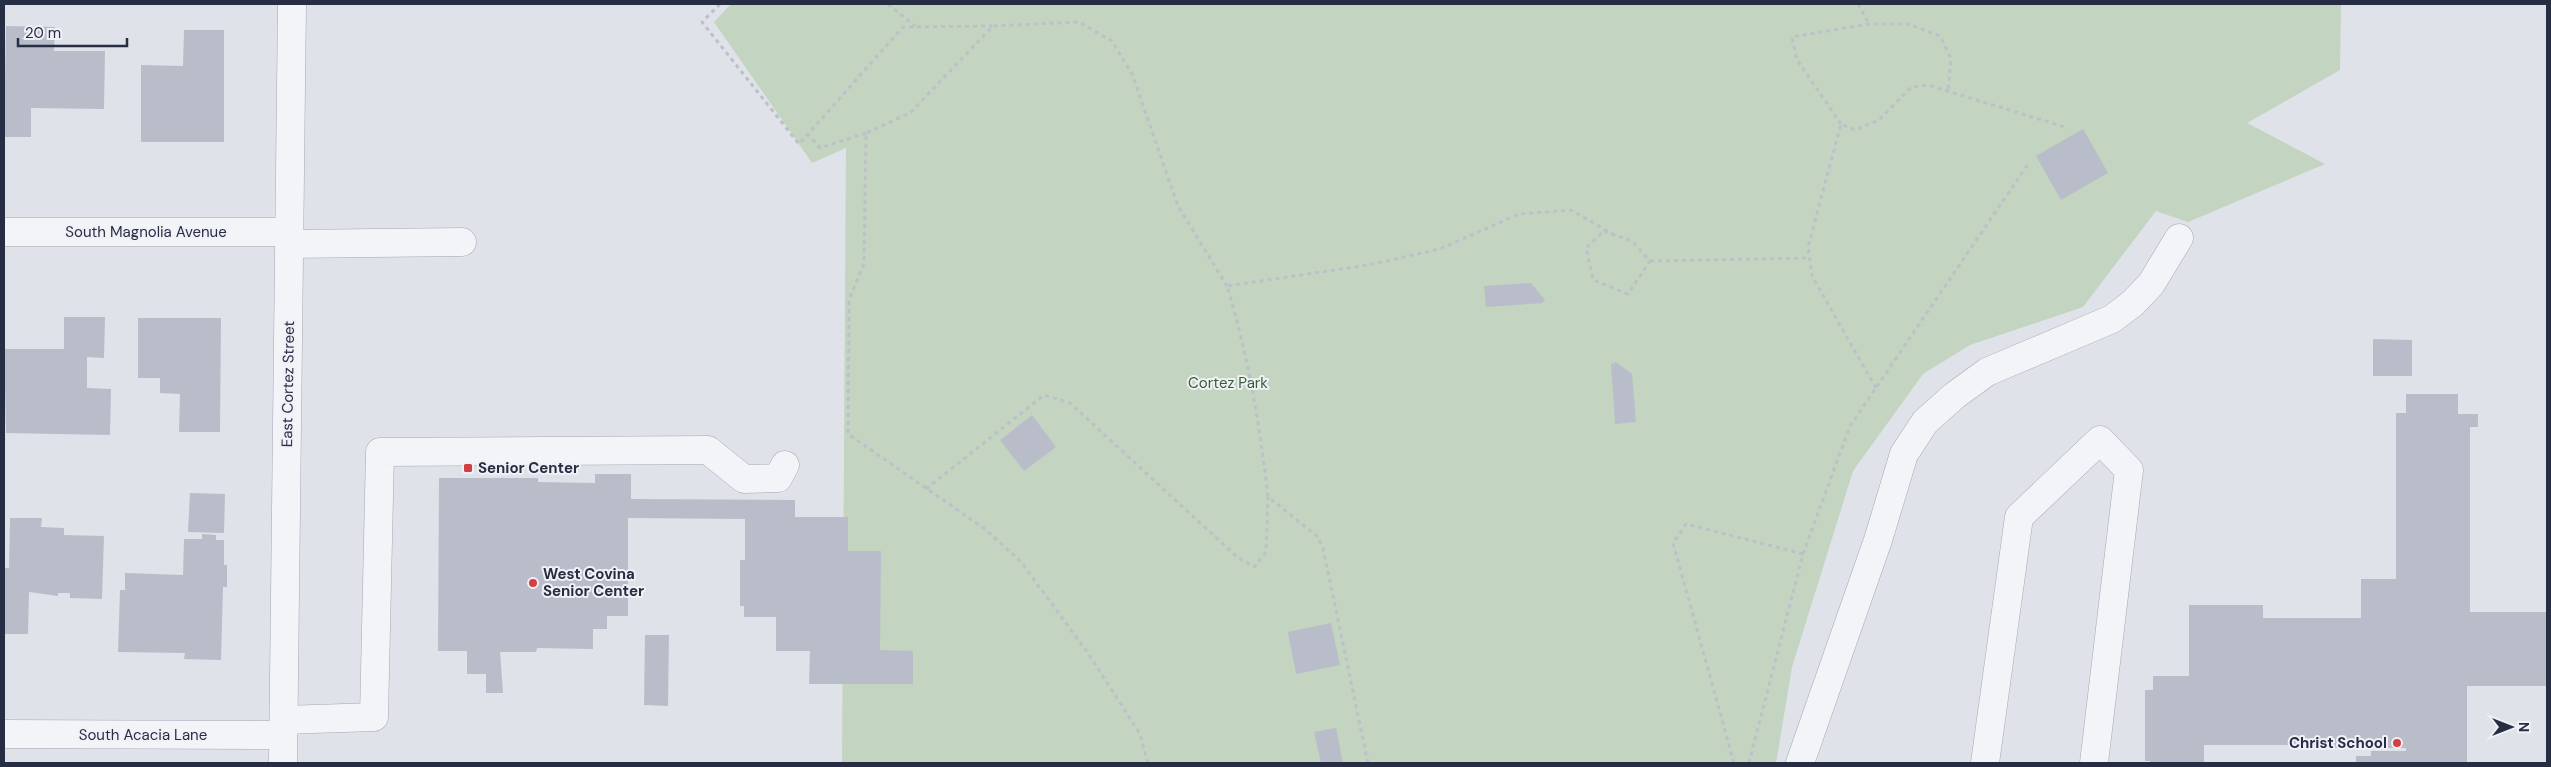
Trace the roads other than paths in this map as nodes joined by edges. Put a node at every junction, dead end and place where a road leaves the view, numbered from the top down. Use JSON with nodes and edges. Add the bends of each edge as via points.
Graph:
{"nodes":[{"id":1,"x":292,"y":4,"type":"edge"},
{"id":2,"x":4,"y":232,"type":"edge"},
{"id":3,"x":289,"y":238,"type":"junction"},
{"id":4,"x":2178,"y":238,"type":"dead end"},
{"id":5,"x":462,"y":242,"type":"dead end"},
{"id":6,"x":785,"y":465,"type":"dead end"},
{"id":7,"x":284,"y":728,"type":"junction"},
{"id":8,"x":4,"y":734,"type":"edge"},
{"id":9,"x":283,"y":763,"type":"edge"},
{"id":10,"x":1800,"y":763,"type":"edge"},
{"id":11,"x":1986,"y":763,"type":"edge"},
{"id":12,"x":2094,"y":763,"type":"edge"}],
"edges":[{"from":1,"to":3,"type":"street","name":"East Cortez Street"},
{"from":2,"to":3,"type":"street","name":"South Magnolia Avenue"},
{"from":3,"to":5,"type":"street","name":"South Magnolia Avenue"},
{"from":3,"to":7,"type":"street","name":"East Cortez Street"},
{"from":4,"to":10,"type":"street","via":[[2151,284],[2112,319],[1987,372],[1925,422],[1904,454],[1878,540]]},
{"from":6,"to":7,"type":"street","name":"South Acacia Lane","via":[[778,478],[744,479],[708,450],[380,452],[374,717]]},
{"from":7,"to":8,"type":"street","name":"South Acacia Lane"},
{"from":7,"to":9,"type":"street","name":"East Cortez Street"},
{"from":11,"to":12,"type":"street","via":[[2019,517],[2100,440],[2129,470]]}]}
